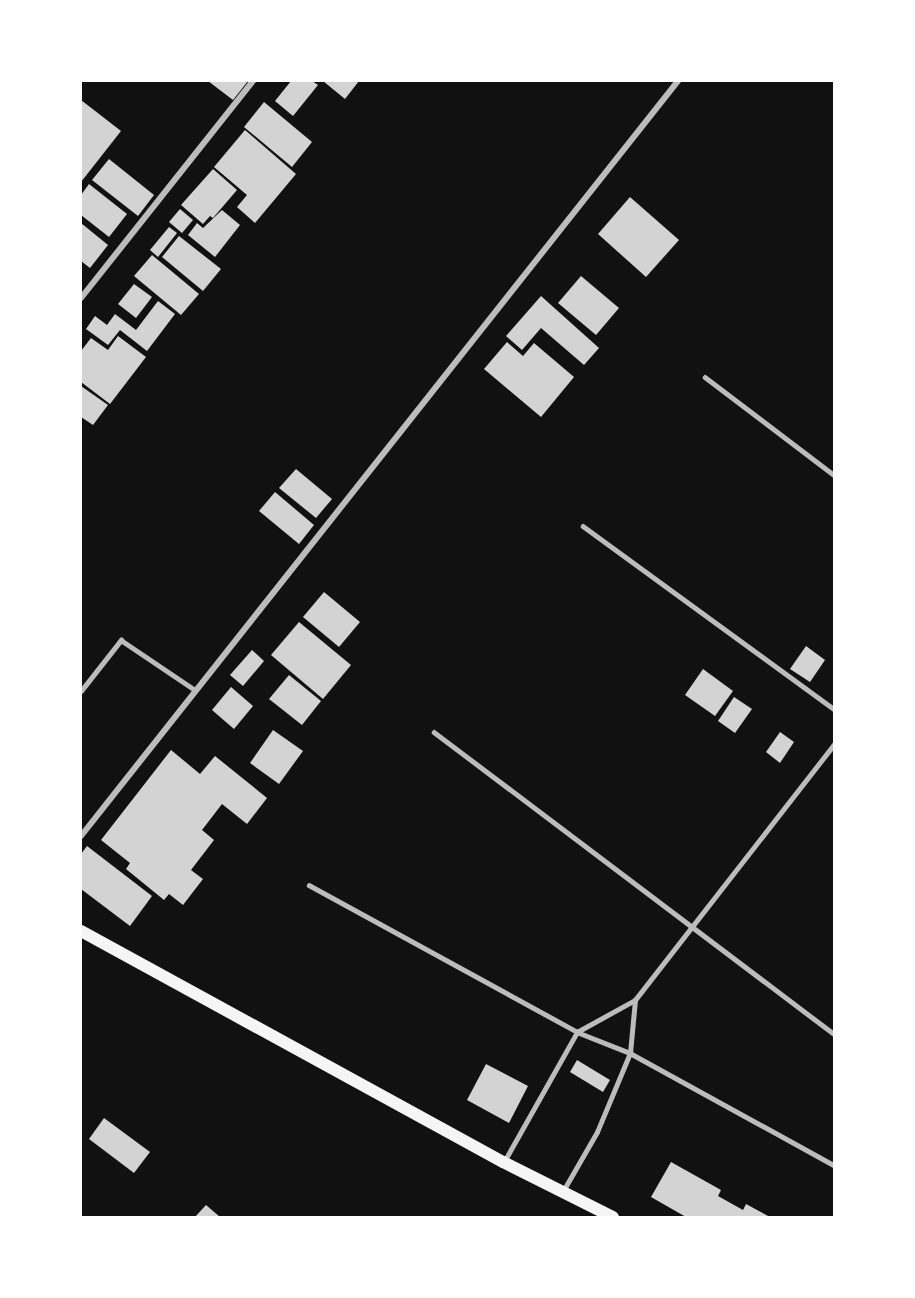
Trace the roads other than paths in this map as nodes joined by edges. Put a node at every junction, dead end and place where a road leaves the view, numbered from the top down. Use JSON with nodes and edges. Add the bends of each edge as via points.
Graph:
{"nodes":[{"id":1,"x":252,"y":81,"type":"edge"},
{"id":2,"x":678,"y":81,"type":"edge"},
{"id":3,"x":81,"y":298,"type":"edge"},
{"id":4,"x":705,"y":377,"type":"dead end"},
{"id":5,"x":834,"y":475,"type":"edge"},
{"id":6,"x":583,"y":526,"type":"dead end"},
{"id":7,"x":195,"y":690,"type":"junction"},
{"id":8,"x":81,"y":691,"type":"edge"},
{"id":9,"x":834,"y":709,"type":"edge"},
{"id":10,"x":434,"y":732,"type":"dead end"},
{"id":11,"x":834,"y":744,"type":"edge"},
{"id":12,"x":81,"y":836,"type":"edge"},
{"id":13,"x":309,"y":885,"type":"dead end"},
{"id":14,"x":694,"y":925,"type":"junction"},
{"id":15,"x":81,"y":931,"type":"edge"},
{"id":16,"x":634,"y":1000,"type":"junction"},
{"id":17,"x":577,"y":1032,"type":"junction"},
{"id":18,"x":834,"y":1034,"type":"edge"},
{"id":19,"x":630,"y":1053,"type":"junction"},
{"id":20,"x":503,"y":1162,"type":"junction"},
{"id":21,"x":834,"y":1165,"type":"edge"},
{"id":22,"x":563,"y":1191,"type":"junction"},
{"id":23,"x":613,"y":1217,"type":"edge"}],
"edges":[{"from":1,"to":3,"type":"street"},
{"from":2,"to":7,"type":"street"},
{"from":4,"to":5,"type":"lane"},
{"from":6,"to":9,"type":"lane"},
{"from":7,"to":8,"type":"lane","via":[[121,640]]},
{"from":7,"to":12,"type":"street"},
{"from":10,"to":14,"type":"lane"},
{"from":11,"to":14,"type":"lane"},
{"from":13,"to":17,"type":"lane"},
{"from":14,"to":16,"type":"lane"},
{"from":14,"to":18,"type":"lane"},
{"from":15,"to":20,"type":"main road"},
{"from":16,"to":17,"type":"lane"},
{"from":16,"to":19,"type":"lane"},
{"from":17,"to":19,"type":"lane"},
{"from":17,"to":20,"type":"lane"},
{"from":19,"to":21,"type":"lane"},
{"from":19,"to":22,"type":"lane","via":[[597,1131]]},
{"from":20,"to":22,"type":"main road"},
{"from":22,"to":23,"type":"main road"}]}
